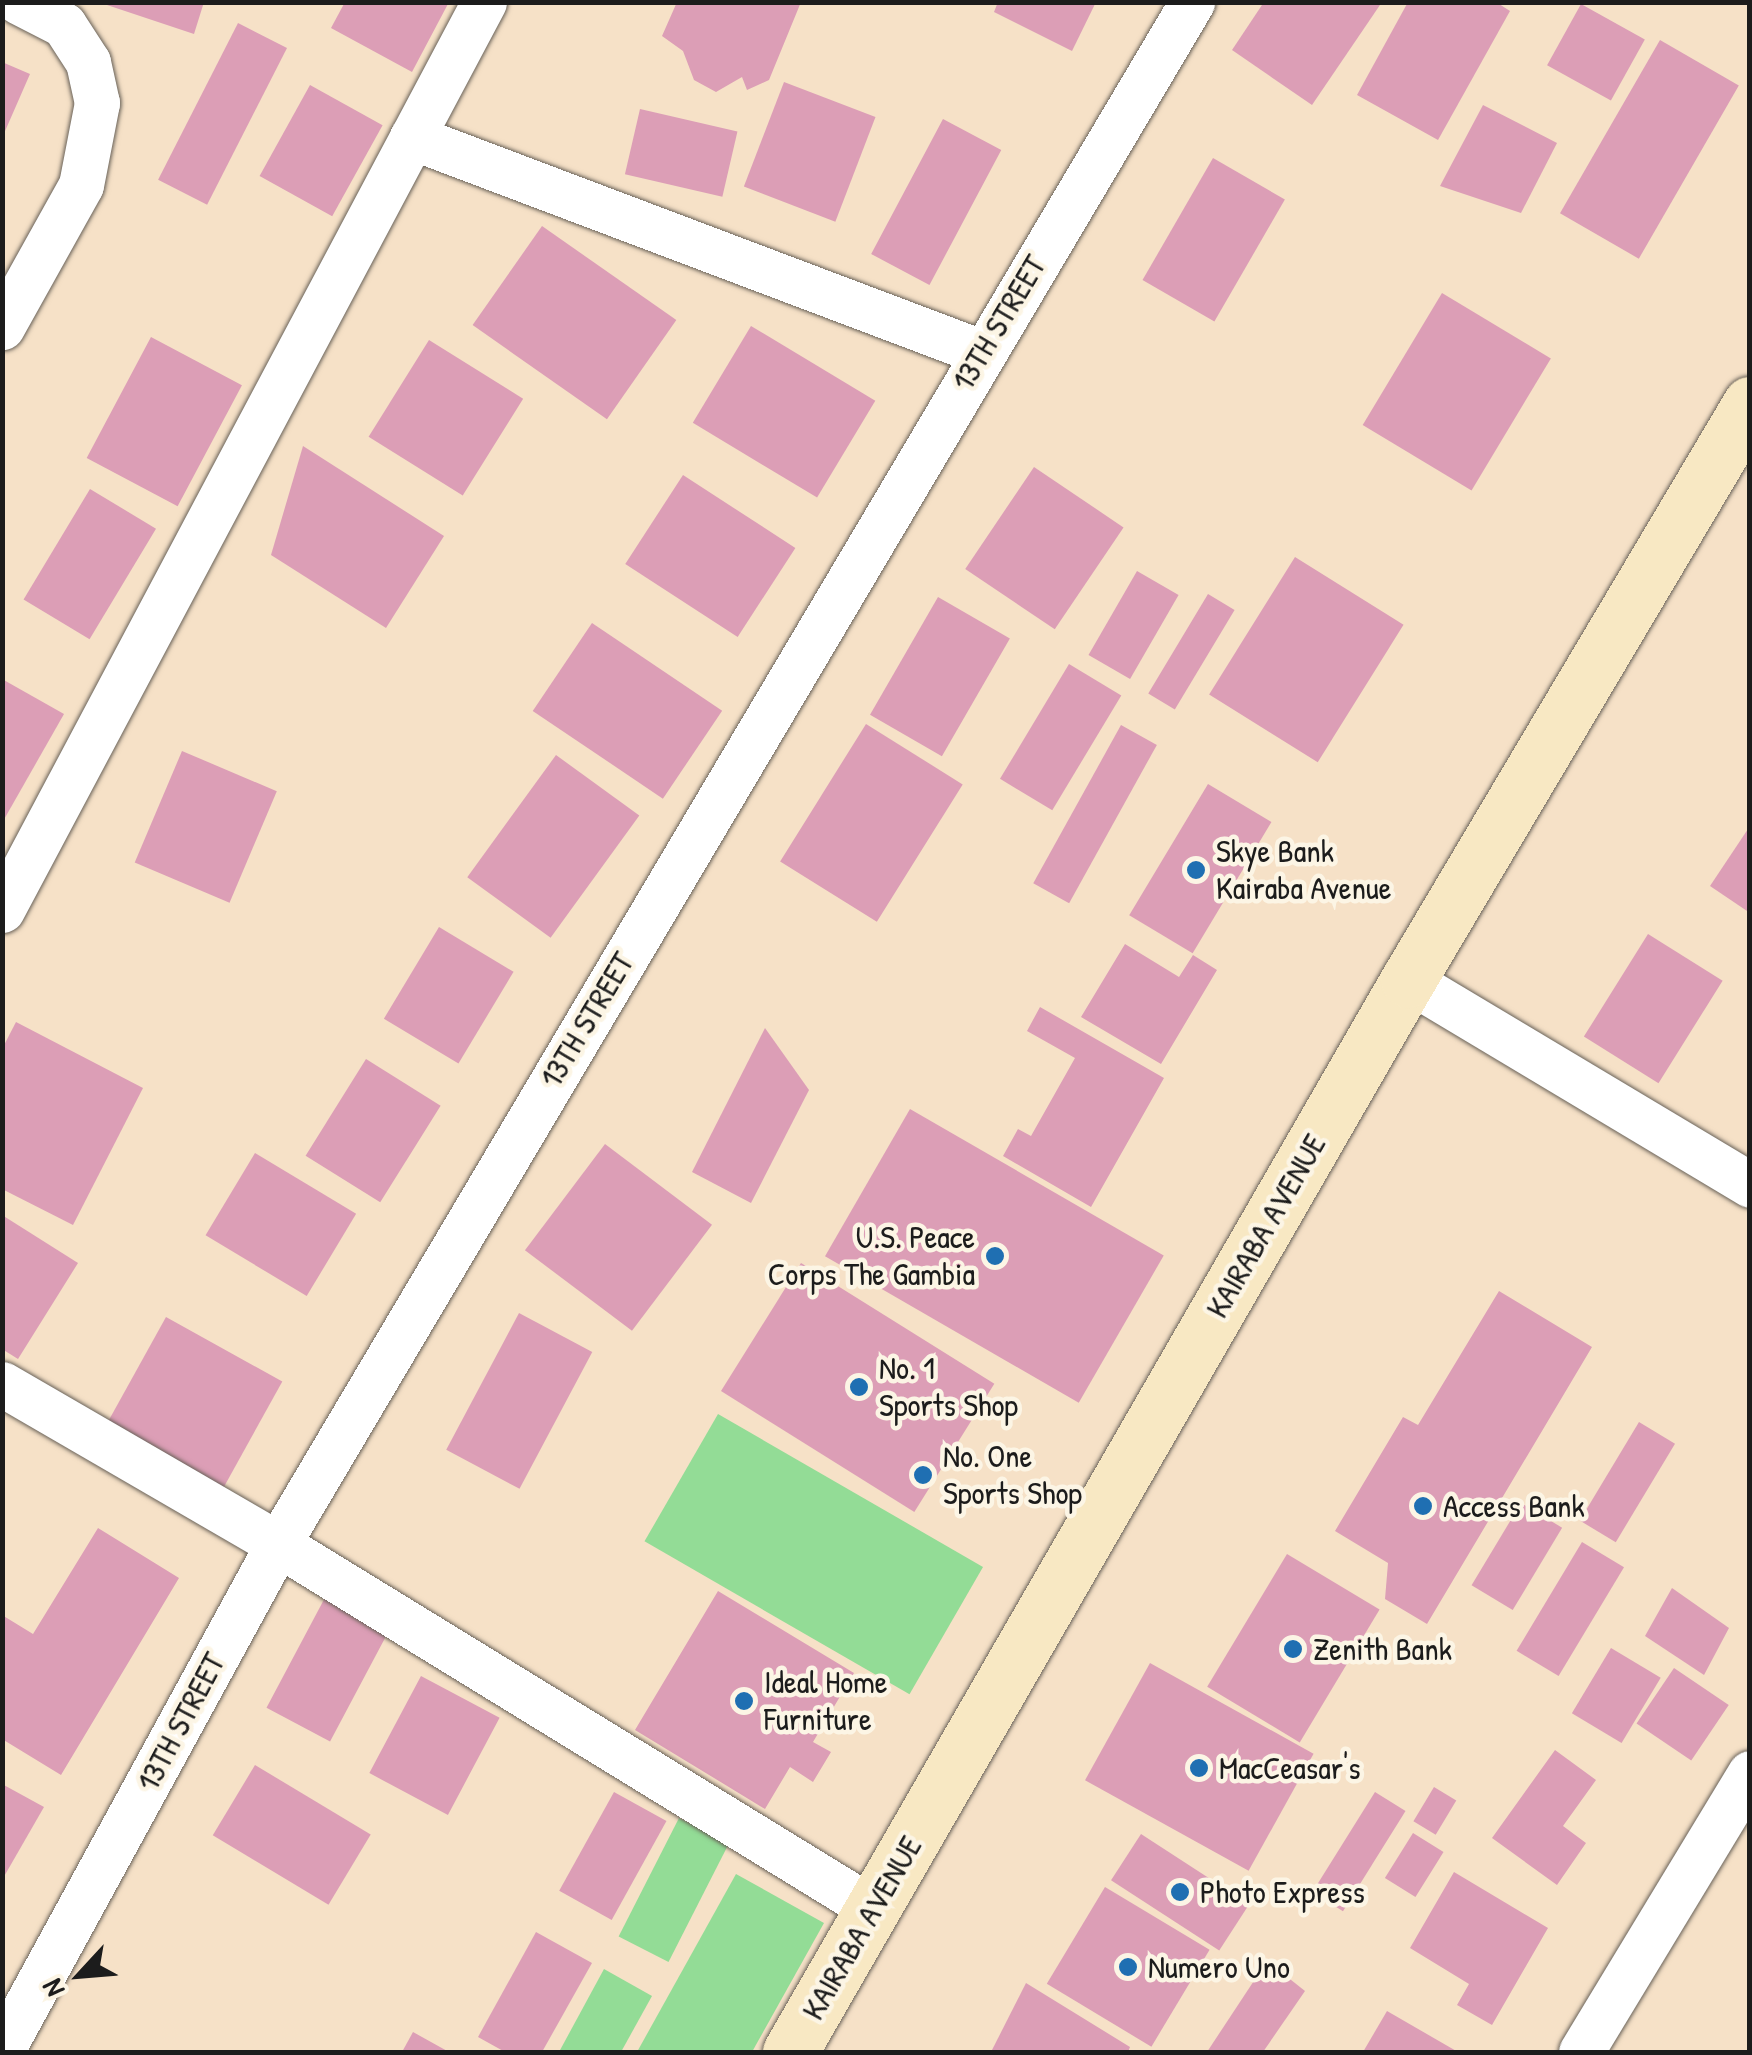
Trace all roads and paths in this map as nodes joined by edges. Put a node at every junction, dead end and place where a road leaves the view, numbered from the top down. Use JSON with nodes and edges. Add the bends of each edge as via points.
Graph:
{"nodes":[{"id":1,"x":19,"y":2,"type":"edge"},
{"id":2,"x":484,"y":2,"type":"edge"},
{"id":3,"x":1192,"y":2,"type":"edge"},
{"id":4,"x":412,"y":137,"type":"junction"},
{"id":5,"x":2,"y":328,"type":"edge"},
{"id":6,"x":982,"y":352,"type":"junction"},
{"id":7,"x":1750,"y":404,"type":"edge"},
{"id":8,"x":2,"y":910,"type":"edge"},
{"id":9,"x":1408,"y":980,"type":"junction"},
{"id":10,"x":1750,"y":1184,"type":"edge"},
{"id":11,"x":2,"y":1384,"type":"edge"},
{"id":12,"x":278,"y":1544,"type":"junction"},
{"id":13,"x":1750,"y":1773,"type":"edge"},
{"id":14,"x":872,"y":1909,"type":"junction"},
{"id":15,"x":5,"y":2040,"type":"edge"},
{"id":16,"x":790,"y":2052,"type":"edge"},
{"id":17,"x":1582,"y":2052,"type":"edge"}],
"edges":[{"from":1,"to":5,"type":"street","via":[[64,25],[88,62],[97,103],[81,185]]},
{"from":2,"to":4,"type":"street"},
{"from":3,"to":6,"type":"street","name":"13TH STREET"},
{"from":4,"to":6,"type":"street"},
{"from":4,"to":8,"type":"street"},
{"from":6,"to":12,"type":"street","name":"13TH STREET"},
{"from":7,"to":9,"type":"street","name":"KAIRABA AVENUE"},
{"from":9,"to":10,"type":"street"},
{"from":9,"to":14,"type":"street","name":"KAIRABA AVENUE"},
{"from":11,"to":12,"type":"street"},
{"from":12,"to":14,"type":"street"},
{"from":12,"to":15,"type":"street","name":"13TH STREET"},
{"from":13,"to":17,"type":"street"},
{"from":14,"to":16,"type":"street","name":"KAIRABA AVENUE"}]}
